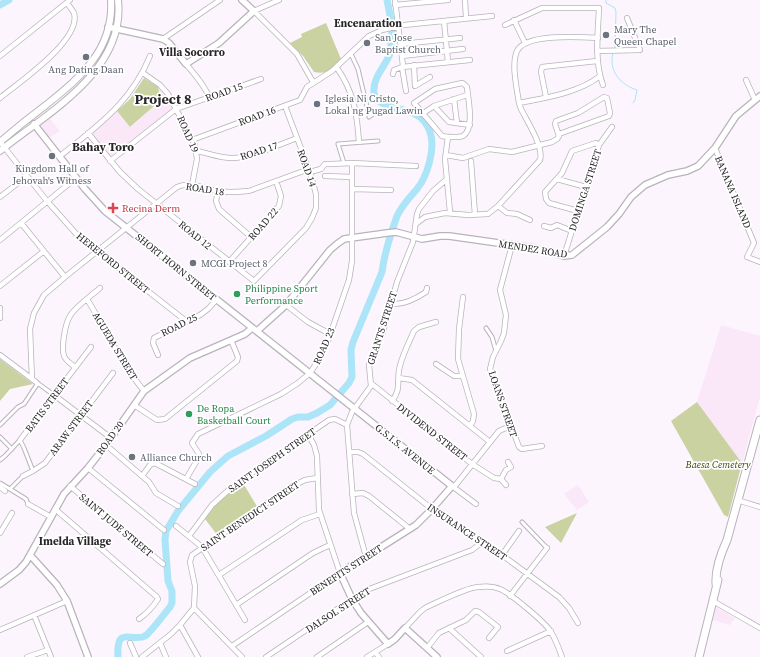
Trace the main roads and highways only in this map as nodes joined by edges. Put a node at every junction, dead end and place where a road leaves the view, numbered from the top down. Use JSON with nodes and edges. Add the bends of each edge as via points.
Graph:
{"nodes":[{"id":1,"x":111,"y":0,"type":"edge"},
{"id":2,"x":118,"y":0,"type":"edge"},
{"id":3,"x":0,"y":142,"type":"edge"},
{"id":4,"x":2,"y":149,"type":"edge"},
{"id":5,"x":760,"y":420,"type":"edge"},
{"id":6,"x":759,"y":429,"type":"edge"},
{"id":7,"x":699,"y":657,"type":"edge"}],
"edges":[{"from":1,"to":3,"type":"main road","via":[[108,27],[96,57],[68,87]]},
{"from":2,"to":4,"type":"main road","via":[[116,29],[106,56],[89,79]]},
{"from":5,"to":6,"type":"main road"},
{"from":6,"to":7,"type":"main road","via":[[727,540],[722,549],[713,601]]}]}
